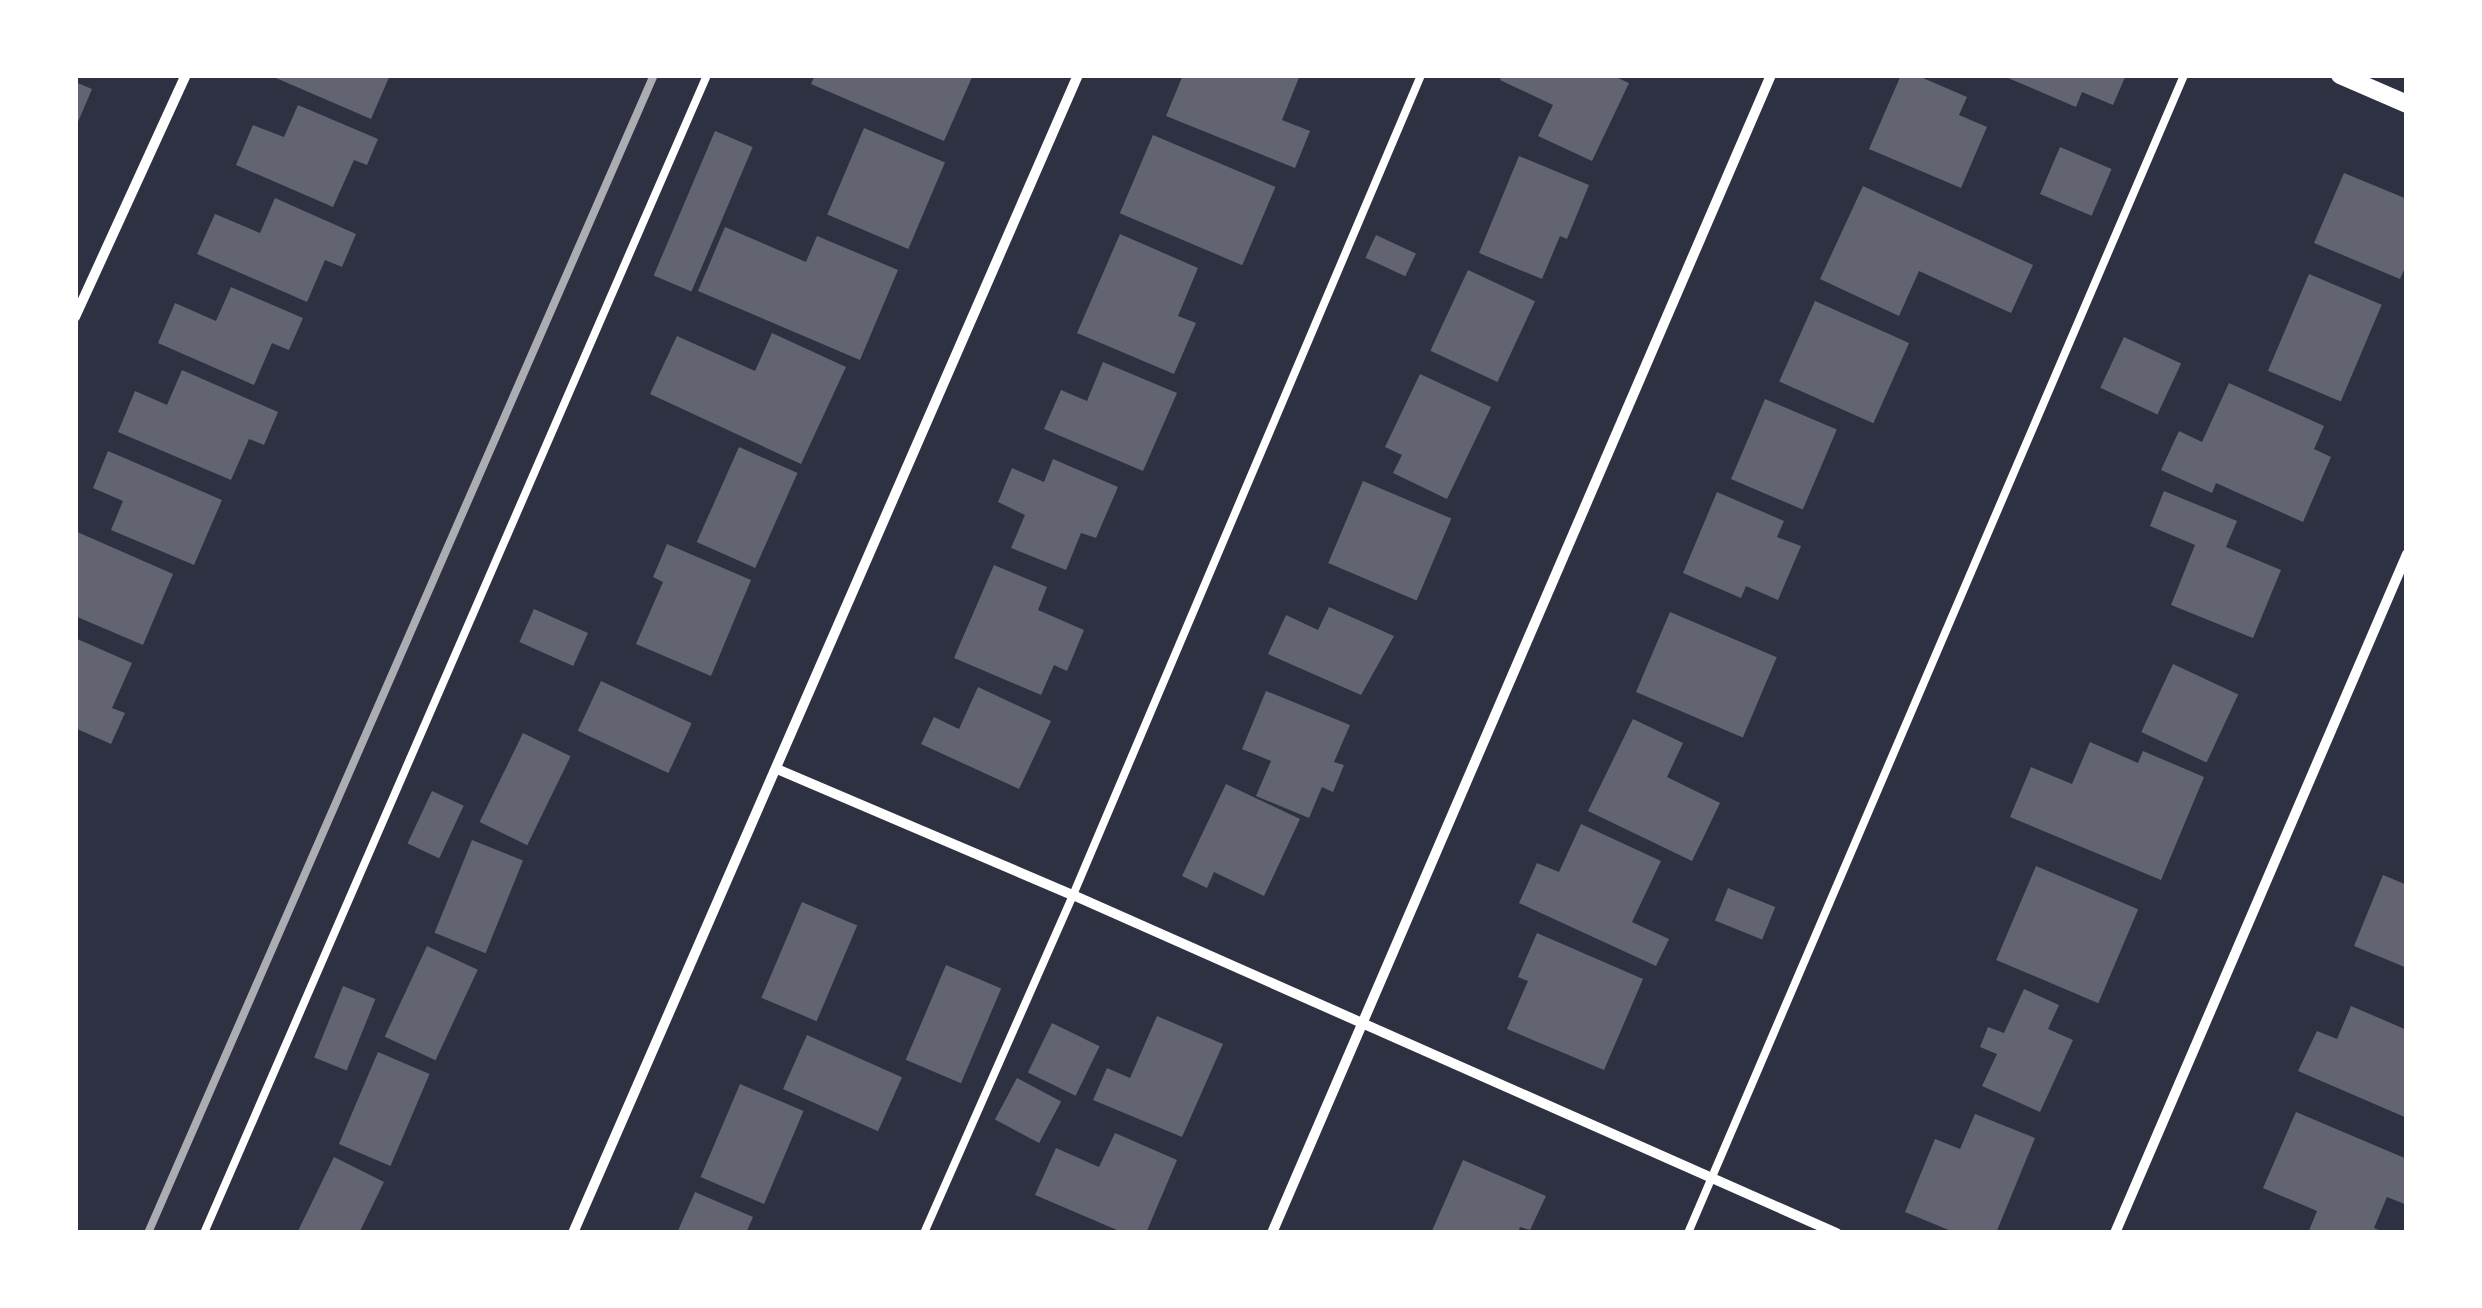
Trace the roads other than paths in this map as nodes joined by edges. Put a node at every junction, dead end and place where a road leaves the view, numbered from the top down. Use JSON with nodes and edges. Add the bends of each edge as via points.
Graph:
{"nodes":[{"id":1,"x":186,"y":75,"type":"edge"},
{"id":2,"x":707,"y":75,"type":"edge"},
{"id":3,"x":1078,"y":75,"type":"edge"},
{"id":4,"x":1421,"y":75,"type":"edge"},
{"id":5,"x":1771,"y":75,"type":"edge"},
{"id":6,"x":2184,"y":75,"type":"edge"},
{"id":7,"x":2340,"y":75,"type":"edge"},
{"id":8,"x":2407,"y":104,"type":"edge"},
{"id":9,"x":75,"y":318,"type":"edge"},
{"id":10,"x":2407,"y":554,"type":"edge"},
{"id":11,"x":777,"y":769,"type":"junction"},
{"id":12,"x":1073,"y":895,"type":"junction"},
{"id":13,"x":1364,"y":1027,"type":"junction"},
{"id":14,"x":1711,"y":1178,"type":"junction"},
{"id":15,"x":204,"y":1233,"type":"edge"},
{"id":16,"x":573,"y":1233,"type":"edge"},
{"id":17,"x":924,"y":1233,"type":"edge"},
{"id":18,"x":1272,"y":1233,"type":"edge"},
{"id":19,"x":1688,"y":1233,"type":"edge"},
{"id":20,"x":1836,"y":1233,"type":"edge"},
{"id":21,"x":2115,"y":1233,"type":"edge"}],
"edges":[{"from":1,"to":9,"type":"street"},
{"from":2,"to":15,"type":"lane"},
{"from":3,"to":11,"type":"street"},
{"from":4,"to":12,"type":"lane"},
{"from":5,"to":13,"type":"street"},
{"from":6,"to":14,"type":"lane"},
{"from":7,"to":8,"type":"street"},
{"from":10,"to":21,"type":"street"},
{"from":11,"to":12,"type":"street"},
{"from":11,"to":16,"type":"street"},
{"from":12,"to":13,"type":"street"},
{"from":12,"to":17,"type":"lane"},
{"from":13,"to":14,"type":"street"},
{"from":13,"to":18,"type":"street"},
{"from":14,"to":19,"type":"lane"},
{"from":14,"to":20,"type":"street"}]}
